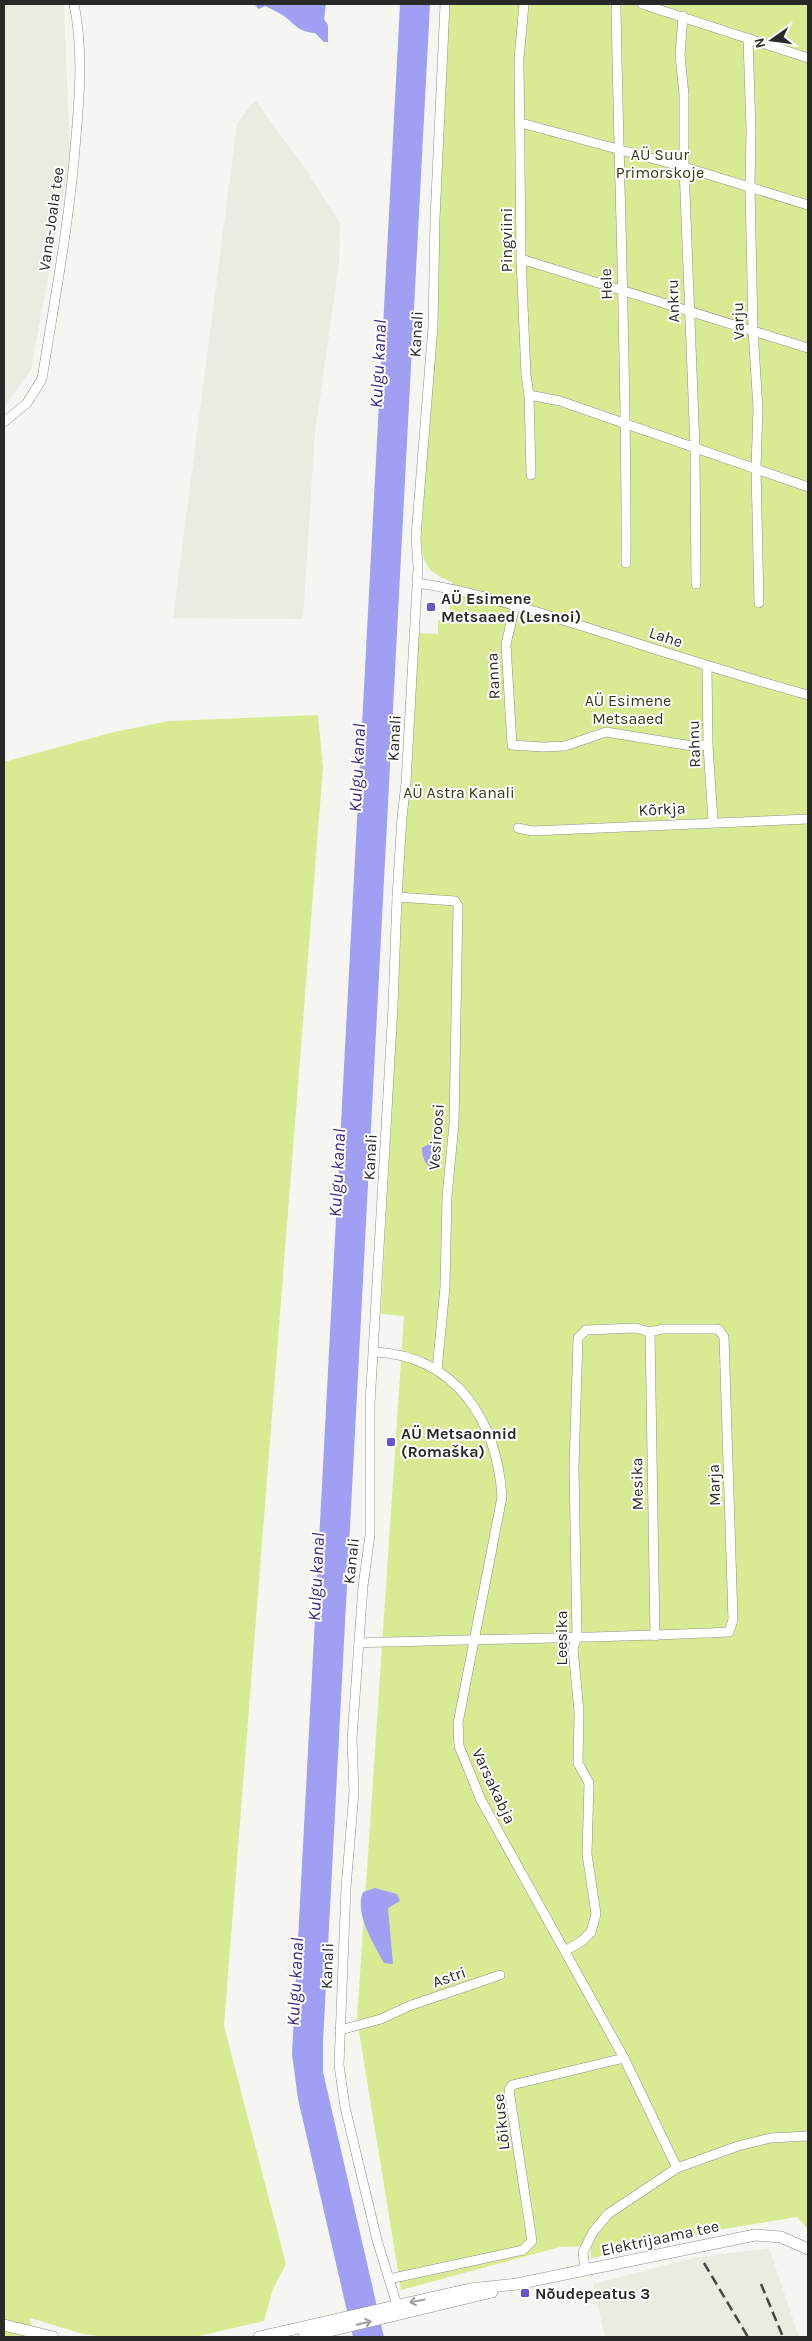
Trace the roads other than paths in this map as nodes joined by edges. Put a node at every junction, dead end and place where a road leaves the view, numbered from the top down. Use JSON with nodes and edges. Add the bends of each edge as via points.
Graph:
{"nodes":[{"id":1,"x":74,"y":4,"type":"edge"},
{"id":2,"x":445,"y":4,"type":"edge"},
{"id":3,"x":524,"y":4,"type":"edge"},
{"id":4,"x":616,"y":4,"type":"edge"},
{"id":5,"x":642,"y":4,"type":"edge"},
{"id":6,"x":683,"y":16,"type":"junction"},
{"id":7,"x":748,"y":38,"type":"junction"},
{"id":8,"x":808,"y":58,"type":"edge"},
{"id":9,"x":521,"y":123,"type":"junction"},
{"id":10,"x":618,"y":148,"type":"junction"},
{"id":11,"x":684,"y":167,"type":"junction"},
{"id":12,"x":750,"y":187,"type":"junction"},
{"id":13,"x":808,"y":205,"type":"edge"},
{"id":14,"x":521,"y":259,"type":"junction"},
{"id":15,"x":621,"y":289,"type":"junction"},
{"id":16,"x":689,"y":311,"type":"junction"},
{"id":17,"x":754,"y":330,"type":"junction"},
{"id":18,"x":808,"y":348,"type":"edge"},
{"id":19,"x":529,"y":395,"type":"junction"},
{"id":20,"x":4,"y":422,"type":"edge"},
{"id":21,"x":626,"y":424,"type":"junction"},
{"id":22,"x":695,"y":447,"type":"junction"},
{"id":23,"x":756,"y":468,"type":"junction"},
{"id":24,"x":531,"y":475,"type":"dead end"},
{"id":25,"x":808,"y":487,"type":"edge"},
{"id":26,"x":626,"y":563,"type":"dead end"},
{"id":27,"x":417,"y":583,"type":"junction"},
{"id":28,"x":696,"y":584,"type":"dead end"},
{"id":29,"x":759,"y":603,"type":"dead end"},
{"id":30,"x":515,"y":606,"type":"junction"},
{"id":31,"x":707,"y":667,"type":"junction"},
{"id":32,"x":808,"y":696,"type":"edge"},
{"id":33,"x":708,"y":745,"type":"junction"},
{"id":34,"x":808,"y":818,"type":"edge"},
{"id":35,"x":713,"y":821,"type":"junction"},
{"id":36,"x":518,"y":828,"type":"dead end"},
{"id":37,"x":397,"y":897,"type":"junction"},
{"id":38,"x":650,"y":1332,"type":"junction"},
{"id":39,"x":375,"y":1352,"type":"junction"},
{"id":40,"x":437,"y":1370,"type":"junction"},
{"id":41,"x":577,"y":1636,"type":"junction"},
{"id":42,"x":655,"y":1636,"type":"junction"},
{"id":43,"x":475,"y":1639,"type":"junction"},
{"id":44,"x":359,"y":1643,"type":"junction"},
{"id":45,"x":565,"y":1951,"type":"junction"},
{"id":46,"x":500,"y":1975,"type":"dead end"},
{"id":47,"x":340,"y":2030,"type":"junction"},
{"id":48,"x":624,"y":2058,"type":"junction"},
{"id":49,"x":808,"y":2136,"type":"edge"},
{"id":50,"x":677,"y":2168,"type":"junction"},
{"id":51,"x":808,"y":2249,"type":"edge"},
{"id":52,"x":585,"y":2270,"type":"junction"},
{"id":53,"x":389,"y":2279,"type":"junction"},
{"id":54,"x":395,"y":2309,"type":"junction"},
{"id":55,"x":4,"y":2325,"type":"edge"},
{"id":56,"x":333,"y":2325,"type":"junction"},
{"id":57,"x":53,"y":2337,"type":"edge"},
{"id":58,"x":260,"y":2337,"type":"edge"},
{"id":59,"x":304,"y":2337,"type":"edge"}],
"edges":[{"from":1,"to":20,"type":"street","name":"Vana-Joala tee","via":[[80,84],[73,178],[42,379],[27,403]]},
{"from":2,"to":27,"type":"street","name":"Kanali","via":[[433,326],[416,536]]},
{"from":3,"to":9,"type":"street","name":"Pingviini","via":[[520,59]]},
{"from":4,"to":10,"type":"street","name":"Hele"},
{"from":5,"to":6,"type":"street"},
{"from":6,"to":7,"type":"street"},
{"from":6,"to":11,"type":"street","name":"Ankru","via":[[680,56],[684,95]]},
{"from":7,"to":8,"type":"street"},
{"from":7,"to":12,"type":"street","name":"Varju","via":[[752,130]]},
{"from":9,"to":10,"type":"street"},
{"from":9,"to":14,"type":"street","name":"Pingviini"},
{"from":10,"to":11,"type":"street"},
{"from":10,"to":15,"type":"street","name":"Hele"},
{"from":11,"to":12,"type":"street"},
{"from":11,"to":16,"type":"street","name":"Ankru"},
{"from":12,"to":13,"type":"street"},
{"from":12,"to":17,"type":"street","name":"Varju"},
{"from":14,"to":15,"type":"street"},
{"from":14,"to":19,"type":"street","name":"Pingviini"},
{"from":15,"to":16,"type":"street"},
{"from":15,"to":21,"type":"street","name":"Hele"},
{"from":16,"to":17,"type":"street"},
{"from":16,"to":22,"type":"street","name":"Ankru"},
{"from":17,"to":18,"type":"street"},
{"from":17,"to":23,"type":"street","name":"Varju","via":[[758,409]]},
{"from":19,"to":21,"type":"street","via":[[560,400]]},
{"from":19,"to":24,"type":"street","name":"Pingviini"},
{"from":21,"to":22,"type":"street"},
{"from":21,"to":26,"type":"street","name":"Hele"},
{"from":22,"to":23,"type":"street"},
{"from":22,"to":28,"type":"street","name":"Ankru"},
{"from":23,"to":25,"type":"street"},
{"from":23,"to":29,"type":"street","name":"Varju"},
{"from":27,"to":30,"type":"street","name":"Lahe","via":[[450,588]]},
{"from":27,"to":37,"type":"street","name":"Kanali"},
{"from":30,"to":31,"type":"street","name":"Lahe"},
{"from":30,"to":33,"type":"street","name":"Ranna","via":[[506,644],[512,745],[565,746],[606,732],[692,746]]},
{"from":31,"to":32,"type":"street","name":"Lahe"},
{"from":31,"to":33,"type":"street","name":"Rahnu"},
{"from":33,"to":35,"type":"street","name":"Rahnu"},
{"from":34,"to":35,"type":"street","name":"Kõrkja"},
{"from":35,"to":36,"type":"street","name":"Kõrkja","via":[[532,830]]},
{"from":37,"to":39,"type":"street","name":"Kanali"},
{"from":37,"to":40,"type":"street","name":"Vesiroosi","via":[[445,899],[455,901],[458,906],[454,1124]]},
{"from":38,"to":41,"type":"street","name":"Leesika","via":[[636,1328],[586,1330],[578,1338],[574,1468]]},
{"from":38,"to":42,"type":"street","name":"Mesika"},
{"from":38,"to":42,"type":"street","name":"Marja","via":[[718,1329],[724,1337],[733,1620],[728,1632]]},
{"from":39,"to":40,"type":"street","via":[[408,1358]]},
{"from":39,"to":44,"type":"street","name":"Kanali","via":[[370,1404],[370,1535]]},
{"from":40,"to":43,"type":"street","name":"Varsakabja","via":[[474,1405],[488,1430],[500,1468],[502,1497]]},
{"from":41,"to":42,"type":"street"},
{"from":41,"to":43,"type":"street"},
{"from":41,"to":45,"type":"street","name":"Leesika","via":[[573,1648],[579,1712],[578,1763],[589,1783],[587,1854],[596,1914],[591,1932]]},
{"from":43,"to":44,"type":"street"},
{"from":43,"to":45,"type":"street","name":"Varsakabja","via":[[458,1723],[459,1746],[481,1800]]},
{"from":44,"to":47,"type":"street","name":"Kanali"},
{"from":45,"to":48,"type":"street","name":"Varsakabja"},
{"from":46,"to":47,"type":"street","name":"Astri","via":[[381,2019]]},
{"from":47,"to":53,"type":"street","name":"Kanali","via":[[339,2065],[345,2107]]},
{"from":48,"to":50,"type":"street","name":"Varsakabja"},
{"from":48,"to":53,"type":"street","name":"Lõikuse","via":[[512,2085],[509,2090],[532,2241],[524,2250]]},
{"from":49,"to":50,"type":"street","via":[[771,2138],[738,2146]]},
{"from":50,"to":52,"type":"street","via":[[608,2214],[593,2232],[583,2252]]},
{"from":51,"to":52,"type":"street","name":"Elektrijaama tee","via":[[781,2237],[755,2235]]},
{"from":52,"to":54,"type":"street","name":"Elektrijaama tee","via":[[517,2284],[472,2298]]},
{"from":53,"to":54,"type":"street","name":"Kanali"},
{"from":54,"to":56,"type":"street","name":"Elektrijaama tee"},
{"from":55,"to":57,"type":"street"},
{"from":56,"to":58,"type":"street","name":"Elektrijaama tee"},
{"from":56,"to":59,"type":"street","name":"Elektrijaama tee"}]}
